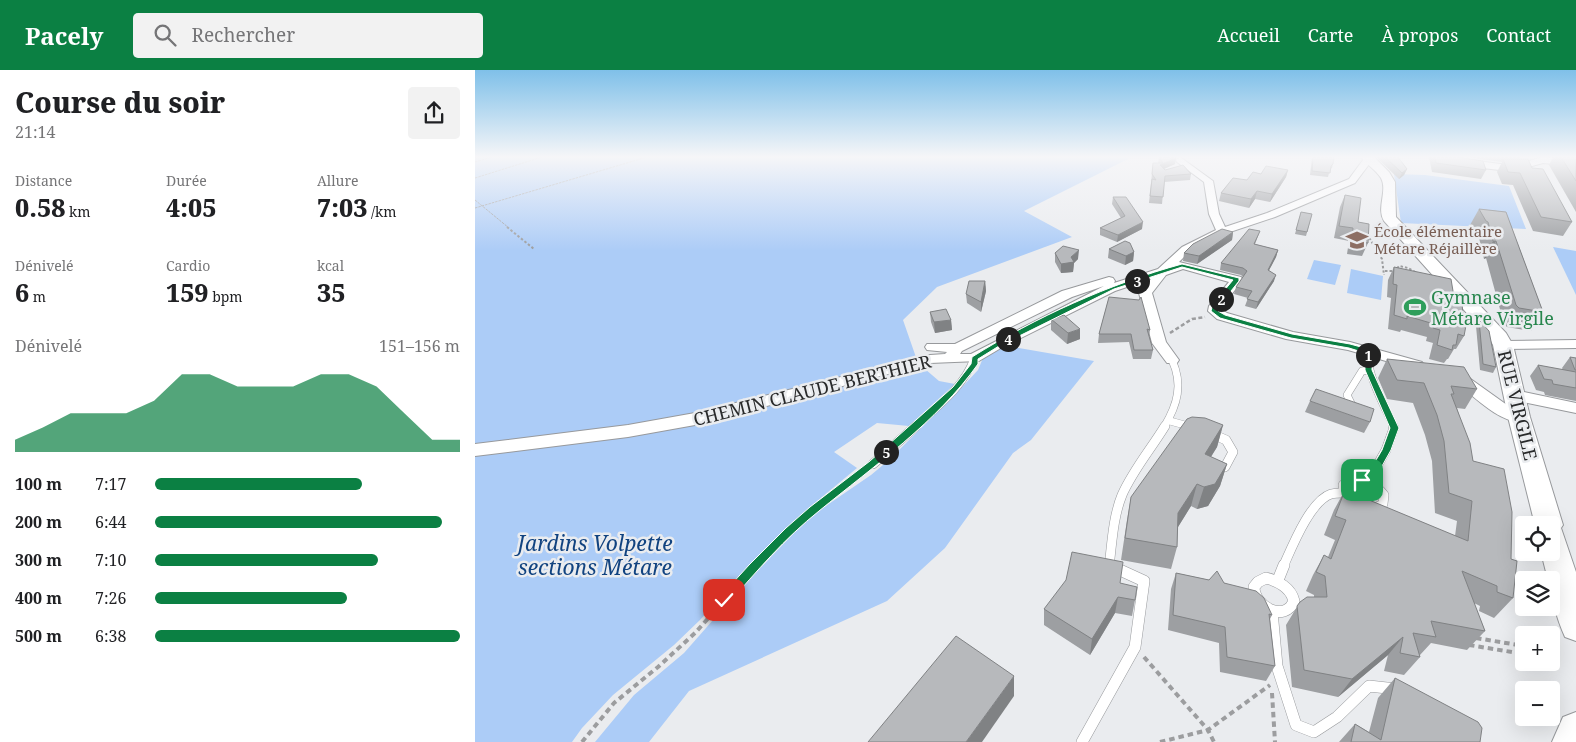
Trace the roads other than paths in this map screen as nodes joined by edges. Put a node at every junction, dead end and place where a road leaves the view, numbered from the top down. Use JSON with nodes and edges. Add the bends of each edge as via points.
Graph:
{"nodes":[{"id":1,"x":1209,"y":188,"type":"edge"},
{"id":2,"x":1334,"y":188,"type":"edge"},
{"id":3,"x":1388,"y":188,"type":"edge"},
{"id":4,"x":1223,"y":231,"type":"junction"},
{"id":5,"x":1161,"y":272,"type":"junction"},
{"id":6,"x":1146,"y":278,"type":"junction"},
{"id":7,"x":1576,"y":344,"type":"edge"},
{"id":8,"x":1503,"y":345,"type":"junction"},
{"id":9,"x":932,"y":346,"type":"dead end"},
{"id":10,"x":1370,"y":352,"type":"junction"},
{"id":11,"x":953,"y":353,"type":"junction"},
{"id":12,"x":974,"y":358,"type":"junction"},
{"id":13,"x":1172,"y":360,"type":"joint"},
{"id":14,"x":1369,"y":370,"type":"junction"},
{"id":15,"x":1554,"y":404,"type":"junction"},
{"id":16,"x":1517,"y":406,"type":"junction"},
{"id":17,"x":1353,"y":407,"type":"edge"},
{"id":18,"x":1576,"y":408,"type":"edge"},
{"id":19,"x":1576,"y":415,"type":"edge"},
{"id":20,"x":1170,"y":421,"type":"junction"},
{"id":21,"x":475,"y":450,"type":"edge"},
{"id":22,"x":873,"y":464,"type":"road end"},
{"id":23,"x":1225,"y":467,"type":"edge"},
{"id":24,"x":1368,"y":482,"type":"junction"},
{"id":25,"x":1343,"y":493,"type":"junction"},
{"id":26,"x":1547,"y":516,"type":"edge"},
{"id":27,"x":1558,"y":561,"type":"edge"},
{"id":28,"x":1278,"y":580,"type":"junction"},
{"id":29,"x":1272,"y":611,"type":"junction"},
{"id":30,"x":1576,"y":626,"type":"edge"},
{"id":31,"x":1411,"y":694,"type":"edge"},
{"id":32,"x":1576,"y":730,"type":"edge"},
{"id":33,"x":1082,"y":742,"type":"edge"},
{"id":34,"x":1571,"y":742,"type":"edge"}],
"edges":[{"from":1,"to":4,"type":"street","via":[[1212,208]]},
{"from":2,"to":4,"type":"street","name":"CHEMIN CLAUDE BERTHIER"},
{"from":3,"to":8,"type":"street","name":"RUE VIRGILE","via":[[1386,210],[1389,218],[1493,328]]},
{"from":4,"to":5,"type":"street","name":"CHEMIN CLAUDE BERTHIER","via":[[1187,249]]},
{"from":5,"to":6,"type":"street","name":"CHEMIN CLAUDE BERTHIER"},
{"from":5,"to":10,"type":"street","via":[[1182,266],[1237,280],[1216,306],[1215,311],[1222,316],[1291,336]]},
{"from":5,"to":13,"type":"street","via":[[1145,294],[1159,343]]},
{"from":6,"to":11,"type":"street","via":[[1133,276],[1098,283],[1067,294]]},
{"from":6,"to":12,"type":"street","name":"CHEMIN CLAUDE BERTHIER","via":[[1111,288]]},
{"from":7,"to":8,"type":"street"},
{"from":8,"to":16,"type":"street","name":"RUE VIRGILE"},
{"from":9,"to":11,"type":"street"},
{"from":10,"to":14,"type":"lane"},
{"from":10,"to":16,"type":"street","via":[[1462,378],[1508,414]]},
{"from":11,"to":12,"type":"street","name":"CHEMIN CLAUDE BERTHIER"},
{"from":11,"to":21,"type":"street","name":"CHEMIN CLAUDE BERTHIER","via":[[685,420],[628,431]]},
{"from":12,"to":22,"type":"lane","via":[[974,364],[956,389]]},
{"from":13,"to":20,"type":"lane","via":[[1179,376]]},
{"from":14,"to":17,"type":"lane","via":[[1362,371],[1347,395]]},
{"from":14,"to":24,"type":"lane","via":[[1395,428]]},
{"from":15,"to":16,"type":"street"},
{"from":15,"to":18,"type":"street"},
{"from":15,"to":19,"type":"street"},
{"from":16,"to":26,"type":"street","name":"RUE VIRGILE"},
{"from":20,"to":23,"type":"lane","via":[[1227,440],[1233,452]]},
{"from":20,"to":33,"type":"lane","via":[[1123,492],[1114,524],[1109,567],[1144,581],[1135,647]]},
{"from":24,"to":25,"type":"lane","via":[[1350,479],[1343,484]]},
{"from":24,"to":25,"type":"lane","via":[[1384,495],[1385,500],[1379,507],[1359,506]]},
{"from":25,"to":28,"type":"lane","via":[[1330,494],[1313,510],[1294,541]]},
{"from":27,"to":30,"type":"street"},
{"from":28,"to":29,"type":"lane","via":[[1289,589],[1293,601],[1288,610]]},
{"from":28,"to":29,"type":"lane","via":[[1265,578],[1253,586],[1258,602]]},
{"from":29,"to":31,"type":"lane","via":[[1277,666],[1296,725],[1314,732],[1337,717],[1369,686]]},
{"from":32,"to":34,"type":"street"}]}
